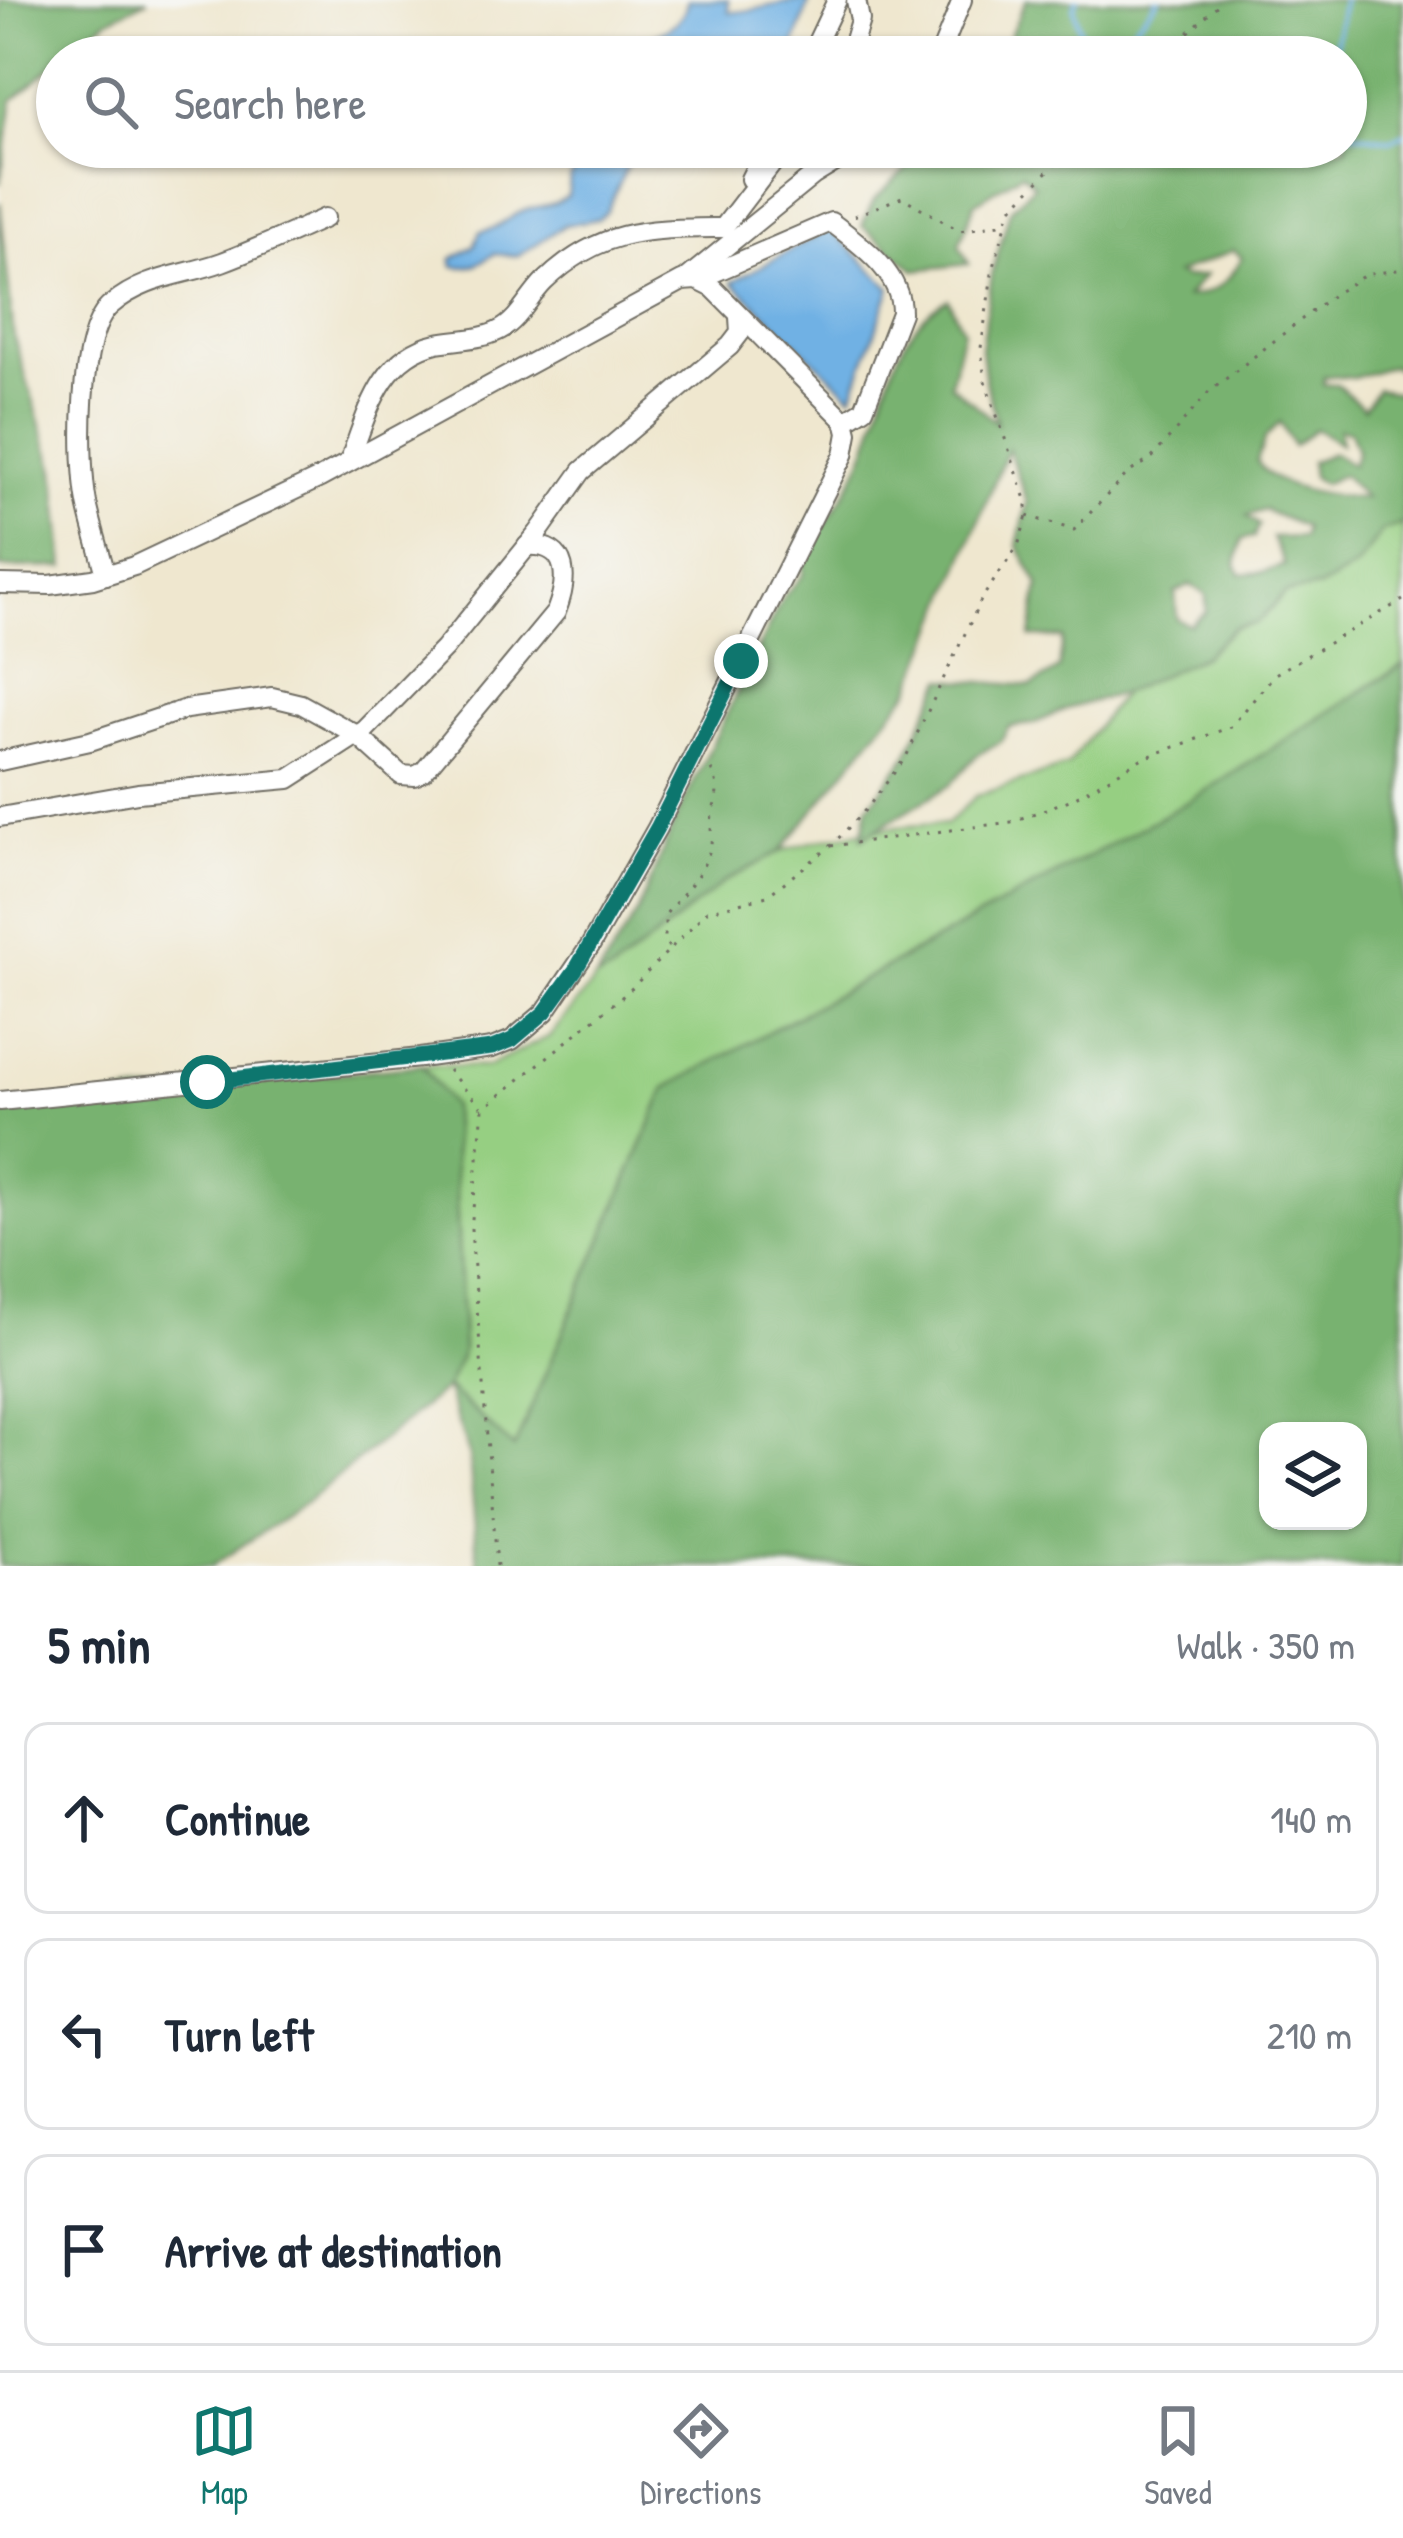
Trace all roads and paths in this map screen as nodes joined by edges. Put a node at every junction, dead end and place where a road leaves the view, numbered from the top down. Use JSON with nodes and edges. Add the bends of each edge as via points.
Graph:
{"nodes":[{"id":1,"x":837,"y":0,"type":"edge"},
{"id":2,"x":856,"y":0,"type":"edge"},
{"id":3,"x":962,"y":0,"type":"edge"},
{"id":4,"x":1223,"y":0,"type":"edge"},
{"id":5,"x":819,"y":36,"type":"edge"},
{"id":6,"x":855,"y":36,"type":"edge"},
{"id":7,"x":947,"y":36,"type":"edge"},
{"id":8,"x":1184,"y":36,"type":"edge"},
{"id":9,"x":755,"y":168,"type":"edge"},
{"id":10,"x":769,"y":168,"type":"edge"},
{"id":11,"x":826,"y":168,"type":"edge"},
{"id":12,"x":1051,"y":168,"type":"edge"},
{"id":13,"x":325,"y":218,"type":"dead end"},
{"id":14,"x":1006,"y":223,"type":"junction"},
{"id":15,"x":835,"y":224,"type":"junction"},
{"id":16,"x":724,"y":228,"type":"junction"},
{"id":17,"x":1403,"y":269,"type":"edge"},
{"id":18,"x":694,"y":276,"type":"junction"},
{"id":19,"x":740,"y":316,"type":"junction"},
{"id":20,"x":844,"y":421,"type":"junction"},
{"id":21,"x":349,"y":462,"type":"junction"},
{"id":22,"x":1027,"y":516,"type":"junction"},
{"id":23,"x":527,"y":546,"type":"junction"},
{"id":24,"x":106,"y":575,"type":"junction"},
{"id":25,"x":0,"y":584,"type":"edge"},
{"id":26,"x":1403,"y":600,"type":"edge"},
{"id":27,"x":357,"y":735,"type":"junction"},
{"id":28,"x":698,"y":746,"type":"junction"},
{"id":29,"x":0,"y":760,"type":"edge"},
{"id":30,"x":0,"y":817,"type":"edge"},
{"id":31,"x":832,"y":847,"type":"junction"},
{"id":32,"x":670,"y":949,"type":"junction"},
{"id":33,"x":438,"y":1055,"type":"junction"},
{"id":34,"x":0,"y":1101,"type":"edge"},
{"id":35,"x":483,"y":1108,"type":"junction"},
{"id":36,"x":497,"y":1566,"type":"edge"}],
"edges":[{"from":1,"to":5,"type":"lane"},
{"from":2,"to":6,"type":"lane"},
{"from":3,"to":7,"type":"lane"},
{"from":4,"to":8,"type":"path"},
{"from":9,"to":16,"type":"lane"},
{"from":10,"to":16,"type":"lane"},
{"from":11,"to":18,"type":"lane"},
{"from":12,"to":14,"type":"path"},
{"from":13,"to":24,"type":"lane","via":[[220,263],[164,275],[106,308],[95,328],[83,408],[86,498]]},
{"from":14,"to":15,"type":"path","via":[[960,231],[902,197]]},
{"from":14,"to":22,"type":"path","via":[[981,348]]},
{"from":15,"to":18,"type":"lane"},
{"from":15,"to":20,"type":"lane","via":[[884,267],[901,298],[863,409]]},
{"from":16,"to":18,"type":"lane"},
{"from":16,"to":21,"type":"lane","via":[[643,229],[608,239],[568,260],[504,328],[397,359]]},
{"from":17,"to":22,"type":"path","via":[[1365,275],[1334,294],[1209,392],[1074,530]]},
{"from":18,"to":19,"type":"lane"},
{"from":18,"to":21,"type":"lane"},
{"from":19,"to":20,"type":"lane"},
{"from":19,"to":23,"type":"lane","via":[[730,346],[581,471]]},
{"from":20,"to":28,"type":"lane","via":[[844,455]]},
{"from":21,"to":24,"type":"lane"},
{"from":22,"to":31,"type":"path","via":[[906,758]]},
{"from":23,"to":27,"type":"lane","via":[[444,649]]},
{"from":23,"to":27,"type":"lane","via":[[544,545],[562,564],[556,612],[424,771],[401,775]]},
{"from":24,"to":25,"type":"lane"},
{"from":26,"to":31,"type":"path","via":[[1275,674],[1231,727],[1141,759],[1072,800],[1010,822]]},
{"from":27,"to":29,"type":"lane","via":[[301,704],[244,698]]},
{"from":27,"to":30,"type":"lane","via":[[289,779]]},
{"from":28,"to":32,"type":"path","via":[[719,800],[705,867],[664,915]]},
{"from":28,"to":33,"type":"lane","via":[[590,946],[545,1012],[512,1040]]},
{"from":31,"to":32,"type":"path","via":[[767,896],[706,911]]},
{"from":32,"to":35,"type":"path"},
{"from":33,"to":34,"type":"lane"},
{"from":33,"to":35,"type":"path"},
{"from":35,"to":36,"type":"path","via":[[471,1229]]}]}
